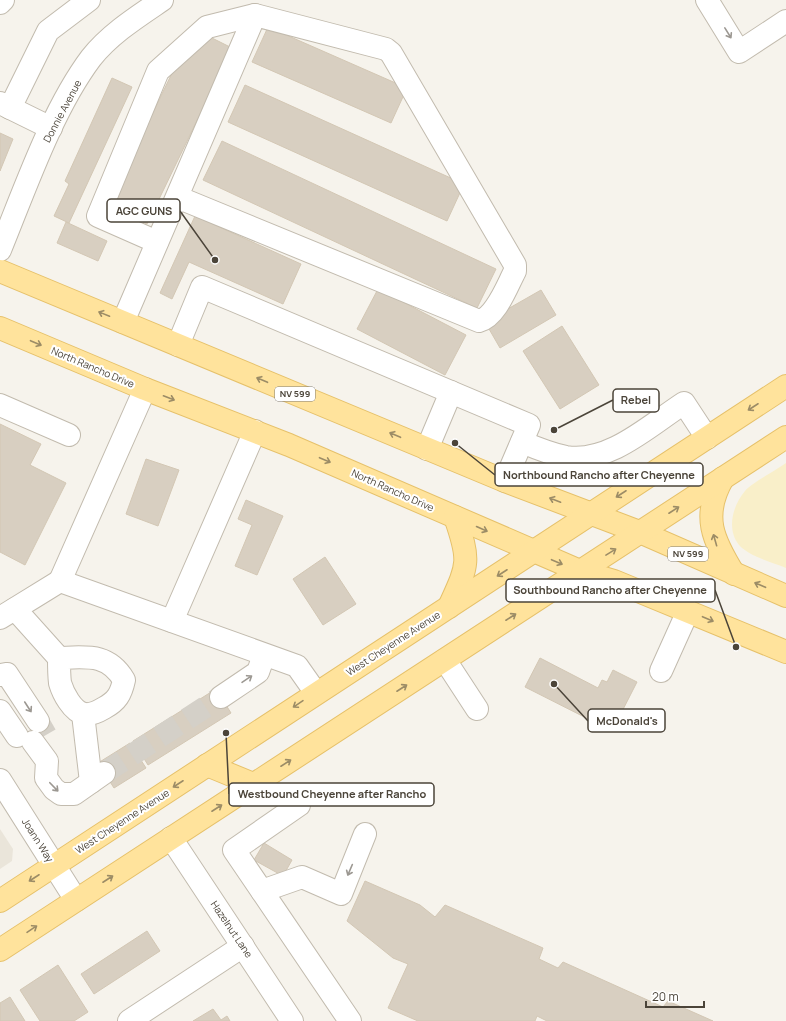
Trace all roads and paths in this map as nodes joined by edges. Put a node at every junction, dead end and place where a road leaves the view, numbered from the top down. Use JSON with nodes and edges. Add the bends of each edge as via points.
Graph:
{"nodes":[{"id":1,"x":3,"y":0,"type":"edge"},
{"id":2,"x":89,"y":0,"type":"edge"},
{"id":3,"x":707,"y":0,"type":"edge"},
{"id":4,"x":0,"y":2,"type":"edge"},
{"id":5,"x":149,"y":4,"type":"edge"},
{"id":6,"x":256,"y":15,"type":"junction"},
{"id":7,"x":786,"y":21,"type":"edge"},
{"id":8,"x":5,"y":106,"type":"edge"},
{"id":9,"x":51,"y":128,"type":"junction"},
{"id":10,"x":177,"y":197,"type":"junction"},
{"id":11,"x":157,"y":242,"type":"junction"},
{"id":12,"x":0,"y":250,"type":"edge"},
{"id":13,"x":0,"y":271,"type":"edge"},
{"id":14,"x":123,"y":322,"type":"junction"},
{"id":15,"x":0,"y":328,"type":"edge"},
{"id":16,"x":178,"y":345,"type":"junction"},
{"id":17,"x":786,"y":386,"type":"edge"},
{"id":18,"x":145,"y":389,"type":"junction"},
{"id":19,"x":451,"y":392,"type":"junction"},
{"id":20,"x":0,"y":405,"type":"edge"},
{"id":21,"x":255,"y":431,"type":"junction"},
{"id":22,"x":69,"y":435,"type":"dead end"},
{"id":23,"x":786,"y":437,"type":"edge"},
{"id":24,"x":707,"y":438,"type":"junction"},
{"id":25,"x":522,"y":442,"type":"junction"},
{"id":26,"x":428,"y":449,"type":"junction"},
{"id":27,"x":723,"y":478,"type":"junction"},
{"id":28,"x":505,"y":481,"type":"junction"},
{"id":29,"x":592,"y":513,"type":"junction"},
{"id":30,"x":455,"y":517,"type":"junction"},
{"id":31,"x":642,"y":533,"type":"junction"},
{"id":32,"x":535,"y":552,"type":"junction"},
{"id":33,"x":580,"y":571,"type":"junction"},
{"id":34,"x":734,"y":574,"type":"junction"},
{"id":35,"x":60,"y":581,"type":"junction"},
{"id":36,"x":786,"y":596,"type":"edge"},
{"id":37,"x":449,"y":607,"type":"junction"},
{"id":38,"x":688,"y":611,"type":"junction"},
{"id":39,"x":7,"y":614,"type":"edge"},
{"id":40,"x":172,"y":621,"type":"junction"},
{"id":41,"x":786,"y":652,"type":"edge"},
{"id":42,"x":264,"y":654,"type":"junction"},
{"id":43,"x":59,"y":658,"type":"junction"},
{"id":44,"x":445,"y":660,"type":"junction"},
{"id":45,"x":661,"y":671,"type":"dead end"},
{"id":46,"x":0,"y":675,"type":"edge"},
{"id":47,"x":0,"y":689,"type":"edge"},
{"id":48,"x":316,"y":693,"type":"junction"},
{"id":49,"x":221,"y":697,"type":"tunnel mouth"},
{"id":50,"x":477,"y":709,"type":"dead end"},
{"id":51,"x":0,"y":711,"type":"edge"},
{"id":52,"x":83,"y":714,"type":"junction"},
{"id":53,"x":31,"y":736,"type":"junction"},
{"id":54,"x":207,"y":765,"type":"junction"},
{"id":55,"x":0,"y":780,"type":"edge"},
{"id":56,"x":253,"y":784,"type":"junction"},
{"id":57,"x":299,"y":805,"type":"dead end"},
{"id":58,"x":365,"y":834,"type":"dead end"},
{"id":59,"x":171,"y":838,"type":"junction"},
{"id":60,"x":54,"y":866,"type":"junction"},
{"id":61,"x":262,"y":891,"type":"junction"},
{"id":62,"x":76,"y":900,"type":"junction"},
{"id":63,"x":0,"y":901,"type":"edge"},
{"id":64,"x":243,"y":946,"type":"junction"},
{"id":65,"x":0,"y":950,"type":"edge"},
{"id":66,"x":129,"y":1021,"type":"edge"},
{"id":67,"x":292,"y":1021,"type":"edge"},
{"id":68,"x":350,"y":1021,"type":"edge"}],
"edges":[{"from":1,"to":4,"type":"street"},
{"from":2,"to":8,"type":"street","via":[[48,31]]},
{"from":3,"to":7,"type":"street","one_way":true,"via":[[739,52]]},
{"from":5,"to":9,"type":"street","name":"Donnie Avenue","via":[[92,57]]},
{"from":6,"to":10,"type":"street"},
{"from":6,"to":10,"type":"street","via":[[386,49],[391,53],[515,265],[515,271],[492,314],[479,321]]},
{"from":6,"to":11,"type":"street","via":[[207,27],[158,71],[98,216]]},
{"from":8,"to":9,"type":"street"},
{"from":9,"to":12,"type":"street","name":"Donnie Avenue"},
{"from":10,"to":11,"type":"street"},
{"from":11,"to":14,"type":"street"},
{"from":14,"to":13,"type":"main road","number":"NV 599","one_way":true},
{"from":14,"to":16,"type":"main road","number":"NV 599"},
{"from":15,"to":18,"type":"main road","name":"North Rancho Drive","one_way":true},
{"from":16,"to":19,"type":"street","via":[[202,287]]},
{"from":26,"to":16,"type":"main road","number":"NV 599","one_way":true},
{"from":17,"to":24,"type":"main road","name":"West Cheyenne Avenue","one_way":true},
{"from":18,"to":21,"type":"main road","name":"North Rancho Drive","one_way":true},
{"from":18,"to":35,"type":"street"},
{"from":19,"to":25,"type":"street","via":[[529,425]]},
{"from":19,"to":26,"type":"street"},
{"from":20,"to":22,"type":"street"},
{"from":21,"to":30,"type":"main road","name":"North Rancho Drive","one_way":true},
{"from":21,"to":40,"type":"street"},
{"from":23,"to":27,"type":"main road"},
{"from":24,"to":25,"type":"street","via":[[684,403],[618,447],[602,454],[566,457]]},
{"from":24,"to":29,"type":"main road","name":"West Cheyenne Avenue","one_way":true},
{"from":25,"to":28,"type":"street"},
{"from":26,"to":28,"type":"main road","number":"NV 599"},
{"from":31,"to":27,"type":"main road","one_way":true},
{"from":34,"to":27,"type":"main road","one_way":true,"via":[[717,547],[712,526],[711,508],[714,492]]},
{"from":29,"to":28,"type":"main road","number":"NV 599","one_way":true},
{"from":29,"to":31,"type":"main road","number":"NV 599"},
{"from":29,"to":32,"type":"main road","name":"West Cheyenne Avenue"},
{"from":30,"to":32,"type":"main road","name":"North Rancho Drive","one_way":true},
{"from":30,"to":37,"type":"main road","via":[[466,555],[465,569]]},
{"from":33,"to":31,"type":"main road","one_way":true},
{"from":31,"to":34,"type":"main road","number":"NV 599"},
{"from":32,"to":33,"type":"main road","name":"North Rancho Drive","one_way":true},
{"from":32,"to":37,"type":"main road","name":"West Cheyenne Avenue","one_way":true},
{"from":33,"to":38,"type":"main road","name":"North Rancho Drive","via":[[614,581]]},
{"from":44,"to":33,"type":"main road","one_way":true},
{"from":36,"to":34,"type":"main road","number":"NV 599","one_way":true},
{"from":35,"to":39,"type":"street"},
{"from":35,"to":40,"type":"street"},
{"from":37,"to":48,"type":"main road","name":"West Cheyenne Avenue"},
{"from":38,"to":41,"type":"main road","name":"North Rancho Drive","one_way":true},
{"from":38,"to":45,"type":"street"},
{"from":39,"to":43,"type":"street"},
{"from":40,"to":42,"type":"street"},
{"from":42,"to":48,"type":"street","via":[[297,666]]},
{"from":49,"to":42,"type":"street","one_way":true,"via":[[258,672]]},
{"from":43,"to":52,"type":"street","via":[[60,683],[74,708]]},
{"from":43,"to":52,"type":"street","via":[[105,660],[117,668],[124,680],[122,693],[115,702],[90,714]]},
{"from":44,"to":50,"type":"street"},
{"from":56,"to":44,"type":"main road","one_way":true},
{"from":46,"to":53,"type":"street","one_way":true,"via":[[7,674]]},
{"from":47,"to":53,"type":"street"},
{"from":48,"to":54,"type":"main road","name":"West Cheyenne Avenue","one_way":true},
{"from":51,"to":53,"type":"street"},
{"from":53,"to":52,"type":"street","one_way":true,"via":[[47,761],[46,778],[54,789],[61,794],[74,794],[97,778]]},
{"from":54,"to":56,"type":"main road"},
{"from":54,"to":60,"type":"main road","name":"West Cheyenne Avenue","one_way":true},
{"from":55,"to":60,"type":"street","name":"Joann Way"},
{"from":59,"to":56,"type":"main road","one_way":true},
{"from":57,"to":61,"type":"street","via":[[234,850]]},
{"from":58,"to":61,"type":"street","one_way":true,"via":[[341,894],[302,877]]},
{"from":62,"to":59,"type":"main road","one_way":true},
{"from":59,"to":64,"type":"street","name":"Hazelnut Lane"},
{"from":60,"to":62,"type":"street","name":"Joann Way"},
{"from":60,"to":63,"type":"main road","name":"West Cheyenne Avenue","one_way":true},
{"from":61,"to":68,"type":"street"},
{"from":65,"to":62,"type":"main road","one_way":true},
{"from":64,"to":66,"type":"street"},
{"from":64,"to":67,"type":"street","name":"Hazelnut Lane"}]}
